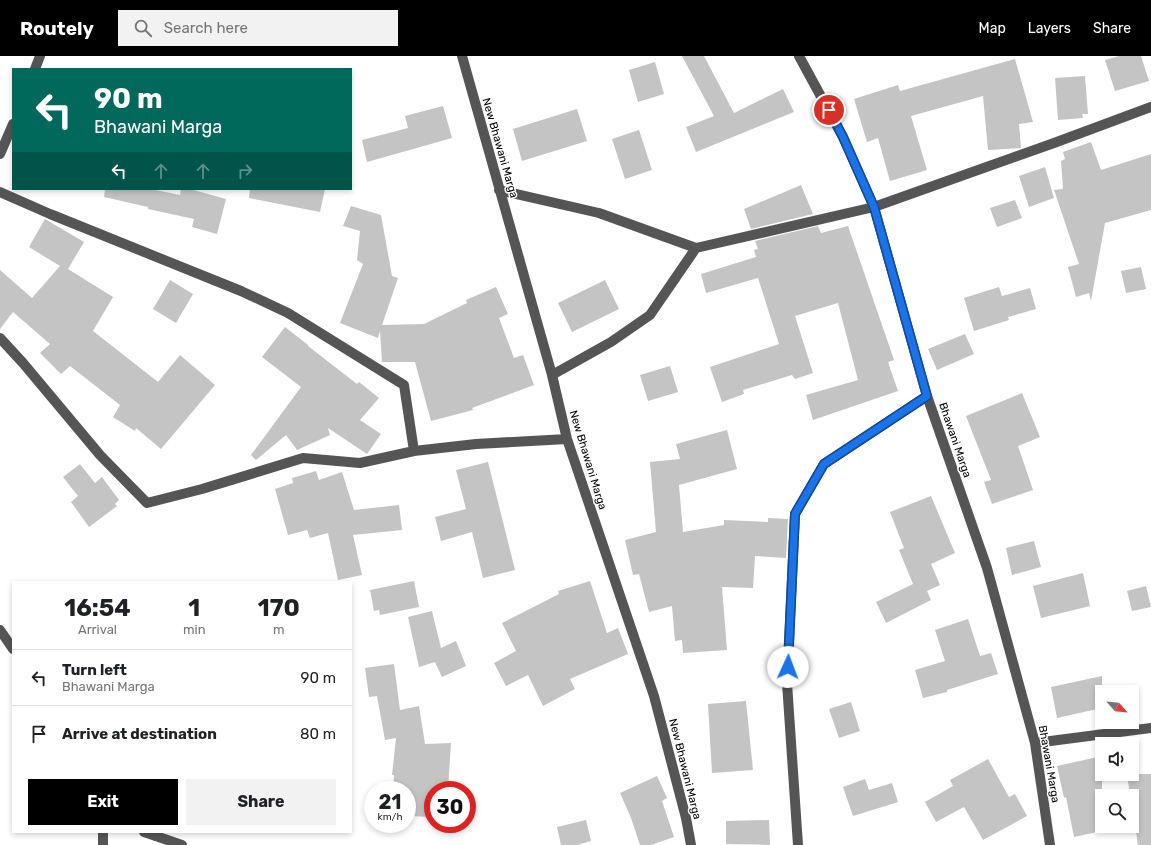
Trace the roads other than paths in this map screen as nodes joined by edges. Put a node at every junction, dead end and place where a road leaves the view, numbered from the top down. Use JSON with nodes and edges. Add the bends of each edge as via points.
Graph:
{"nodes":[{"id":1,"x":40,"y":56,"type":"edge"},
{"id":2,"x":462,"y":56,"type":"edge"},
{"id":3,"x":799,"y":56,"type":"edge"},
{"id":4,"x":35,"y":68,"type":"edge"},
{"id":5,"x":1151,"y":107,"type":"edge"},
{"id":6,"x":12,"y":126,"type":"edge"},
{"id":7,"x":0,"y":154,"type":"edge"},
{"id":8,"x":499,"y":190,"type":"junction"},
{"id":9,"x":0,"y":192,"type":"edge"},
{"id":10,"x":874,"y":207,"type":"junction"},
{"id":11,"x":696,"y":248,"type":"junction"},
{"id":12,"x":0,"y":338,"type":"edge"},
{"id":13,"x":552,"y":374,"type":"junction"},
{"id":14,"x":927,"y":396,"type":"junction"},
{"id":15,"x":566,"y":439,"type":"junction"},
{"id":16,"x":414,"y":451,"type":"junction"},
{"id":17,"x":0,"y":630,"type":"edge"},
{"id":18,"x":12,"y":648,"type":"edge"},
{"id":19,"x":1151,"y":728,"type":"edge"},
{"id":20,"x":1035,"y":743,"type":"junction"},
{"id":21,"x":103,"y":833,"type":"edge"},
{"id":22,"x":147,"y":833,"type":"edge"},
{"id":23,"x":103,"y":845,"type":"edge"},
{"id":24,"x":182,"y":845,"type":"edge"},
{"id":25,"x":691,"y":845,"type":"edge"},
{"id":26,"x":798,"y":845,"type":"edge"},
{"id":27,"x":1050,"y":845,"type":"edge"}],
"edges":[{"from":1,"to":4,"type":"street"},
{"from":2,"to":8,"type":"street","name":"New Bhawani Marga"},
{"from":3,"to":10,"type":"street","name":"Bhawani Marga","via":[[843,137]]},
{"from":5,"to":10,"type":"street"},
{"from":6,"to":7,"type":"street"},
{"from":8,"to":11,"type":"street","via":[[599,213]]},
{"from":8,"to":13,"type":"street","name":"New Bhawani Marga"},
{"from":9,"to":16,"type":"street","via":[[241,291],[288,313],[404,385]]},
{"from":10,"to":11,"type":"street"},
{"from":10,"to":14,"type":"street","name":"Bhawani Marga"},
{"from":11,"to":13,"type":"street","via":[[650,315],[611,342]]},
{"from":12,"to":16,"type":"street","via":[[100,455],[147,503],[303,458],[360,463]]},
{"from":13,"to":15,"type":"street","name":"New Bhawani Marga"},
{"from":14,"to":20,"type":"street","name":"Bhawani Marga","via":[[987,568]]},
{"from":14,"to":26,"type":"street","via":[[824,464],[795,514],[787,683]]},
{"from":15,"to":16,"type":"street","via":[[476,444]]},
{"from":15,"to":25,"type":"street","name":"New Bhawani Marga","via":[[654,696]]},
{"from":17,"to":18,"type":"street"},
{"from":19,"to":20,"type":"street"},
{"from":20,"to":27,"type":"street","name":"Bhawani Marga"},
{"from":21,"to":23,"type":"street"},
{"from":22,"to":24,"type":"street"}]}
